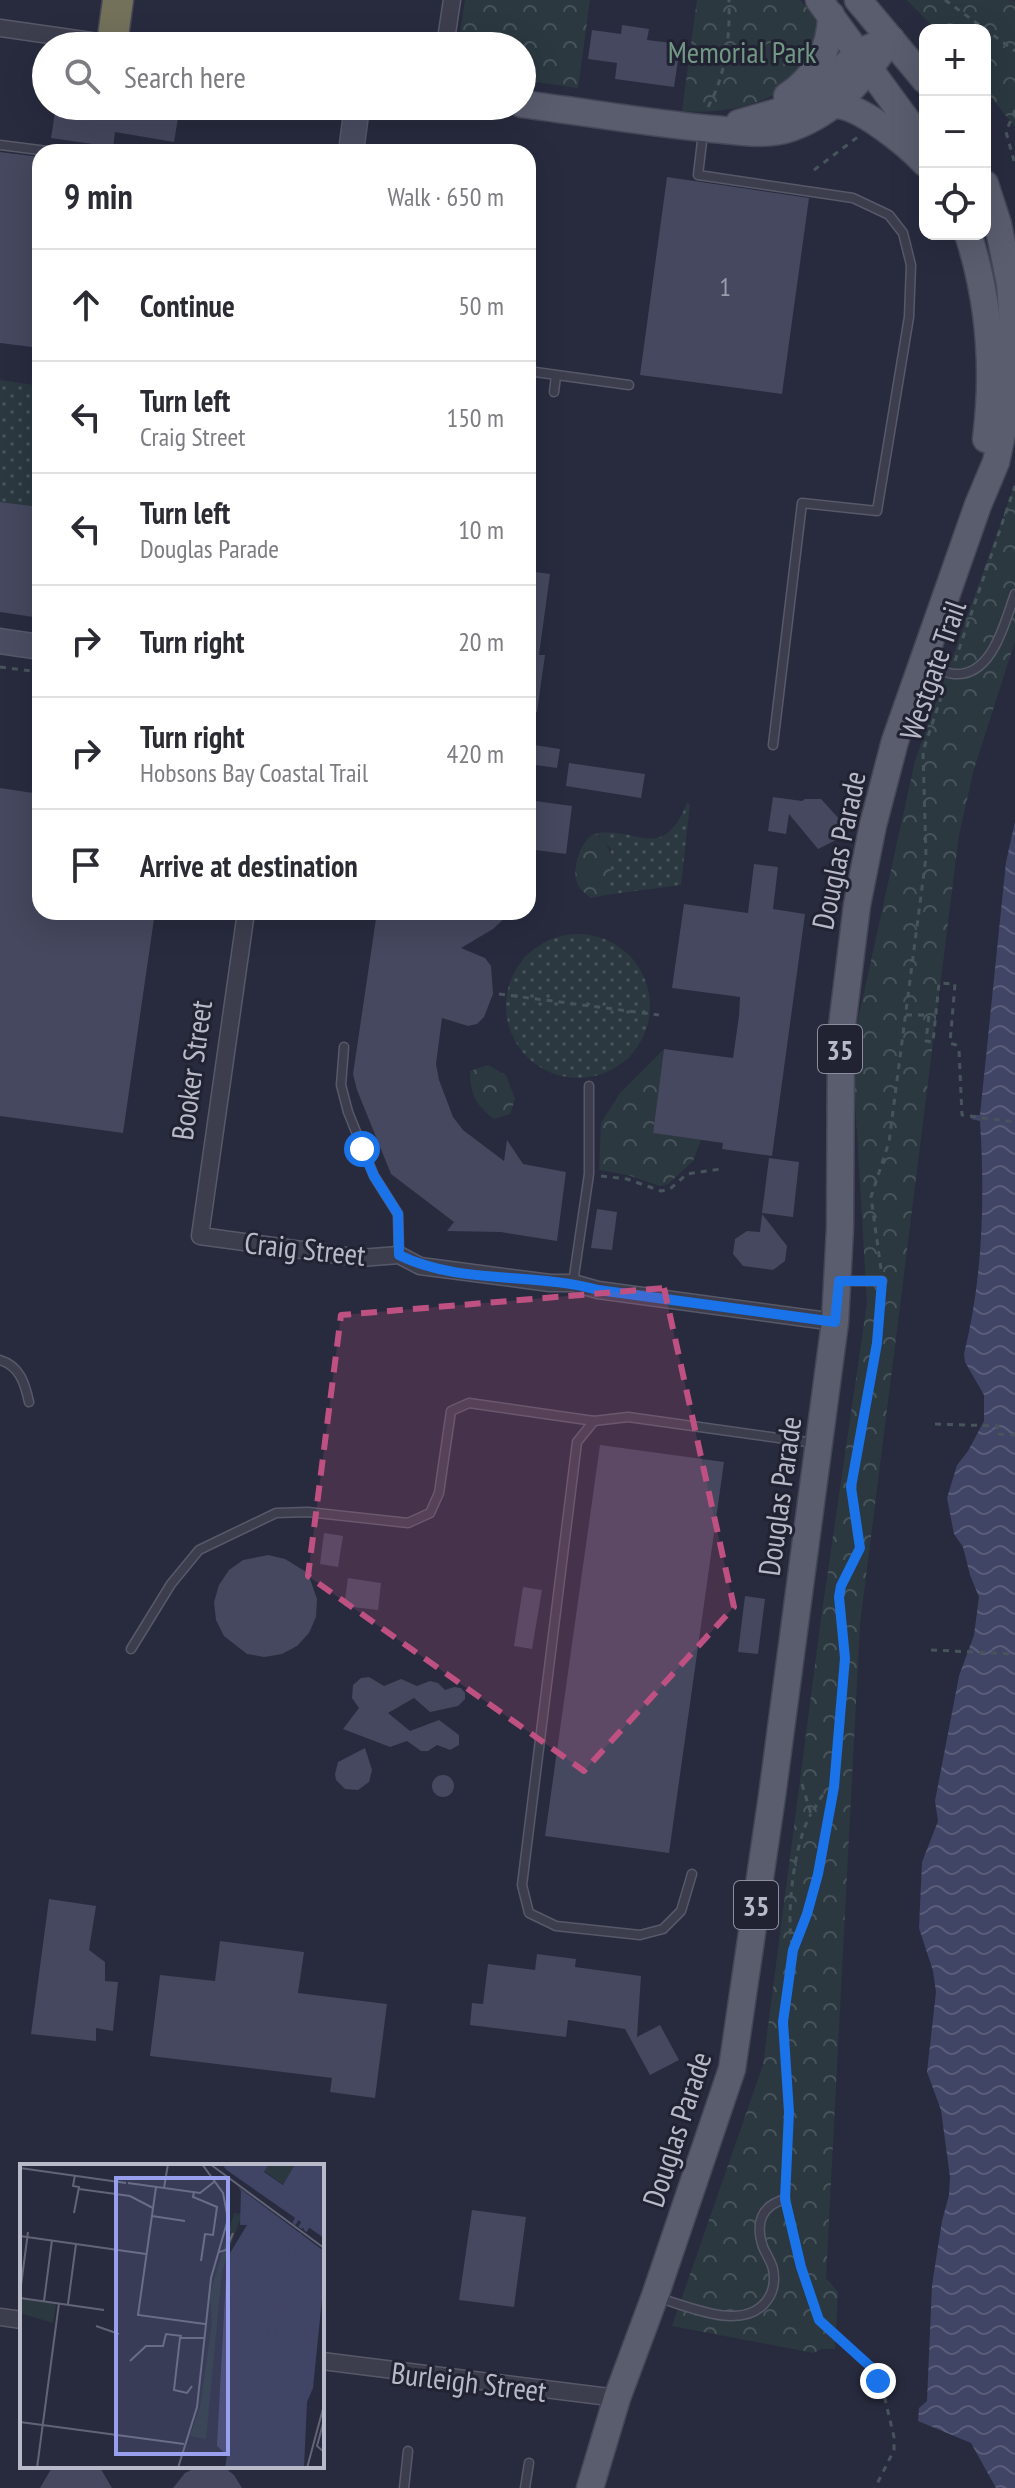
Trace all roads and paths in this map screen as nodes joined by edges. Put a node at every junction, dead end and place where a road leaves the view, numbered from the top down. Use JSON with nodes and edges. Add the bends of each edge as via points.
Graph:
{"nodes":[{"id":1,"x":118,"y":0,"type":"edge"},
{"id":2,"x":452,"y":0,"type":"edge"},
{"id":3,"x":729,"y":0,"type":"edge"},
{"id":4,"x":858,"y":0,"type":"edge"},
{"id":5,"x":945,"y":0,"type":"edge"},
{"id":6,"x":825,"y":7,"type":"edge"},
{"id":7,"x":0,"y":28,"type":"edge"},
{"id":8,"x":118,"y":32,"type":"edge"},
{"id":9,"x":447,"y":32,"type":"edge"},
{"id":10,"x":32,"y":33,"type":"edge"},
{"id":11,"x":891,"y":39,"type":"junction"},
{"id":12,"x":1015,"y":51,"type":"edge"},
{"id":13,"x":865,"y":60,"type":"junction"},
{"id":14,"x":919,"y":73,"type":"edge"},
{"id":15,"x":834,"y":105,"type":"junction"},
{"id":16,"x":536,"y":106,"type":"edge"},
{"id":17,"x":1015,"y":110,"type":"edge"},
{"id":18,"x":355,"y":120,"type":"edge"},
{"id":19,"x":707,"y":127,"type":"junction"},
{"id":20,"x":863,"y":132,"type":"dead end"},
{"id":21,"x":919,"y":136,"type":"edge"},
{"id":22,"x":352,"y":144,"type":"edge"},
{"id":23,"x":0,"y":145,"type":"edge"},
{"id":24,"x":32,"y":149,"type":"edge"},
{"id":25,"x":919,"y":158,"type":"edge"},
{"id":26,"x":1015,"y":164,"type":"edge"},
{"id":27,"x":814,"y":170,"type":"dead end"},
{"id":28,"x":991,"y":205,"type":"edge"},
{"id":29,"x":970,"y":240,"type":"edge"},
{"id":30,"x":536,"y":372,"type":"edge"},
{"id":31,"x":556,"y":376,"type":"junction"},
{"id":32,"x":629,"y":385,"type":"dead end"},
{"id":33,"x":554,"y":392,"type":"dead end"},
{"id":34,"x":1015,"y":486,"type":"edge"},
{"id":35,"x":978,"y":505,"type":"junction"},
{"id":36,"x":1015,"y":594,"type":"edge"},
{"id":37,"x":0,"y":641,"type":"edge"},
{"id":38,"x":32,"y":646,"type":"edge"},
{"id":39,"x":922,"y":663,"type":"junction"},
{"id":40,"x":0,"y":667,"type":"edge"},
{"id":41,"x":32,"y":671,"type":"edge"},
{"id":42,"x":950,"y":673,"type":"junction"},
{"id":43,"x":773,"y":745,"type":"dead end"},
{"id":44,"x":245,"y":920,"type":"edge"},
{"id":45,"x":499,"y":994,"type":"dead end"},
{"id":46,"x":659,"y":1015,"type":"dead end"},
{"id":47,"x":906,"y":1015,"type":"junction"},
{"id":48,"x":344,"y":1047,"type":"dead end"},
{"id":49,"x":589,"y":1086,"type":"dead end"},
{"id":50,"x":1015,"y":1122,"type":"edge"},
{"id":51,"x":721,"y":1169,"type":"dead end"},
{"id":52,"x":589,"y":1174,"type":"junction"},
{"id":53,"x":200,"y":1236,"type":"joint"},
{"id":54,"x":399,"y":1255,"type":"junction"},
{"id":55,"x":839,"y":1281,"type":"junction"},
{"id":56,"x":882,"y":1281,"type":"junction"},
{"id":57,"x":573,"y":1283,"type":"junction"},
{"id":58,"x":835,"y":1322,"type":"junction"},
{"id":59,"x":0,"y":1360,"type":"edge"},
{"id":60,"x":29,"y":1402,"type":"dead end"},
{"id":61,"x":594,"y":1421,"type":"junction"},
{"id":62,"x":935,"y":1424,"type":"dead end"},
{"id":63,"x":1015,"y":1435,"type":"edge"},
{"id":64,"x":818,"y":1443,"type":"junction"},
{"id":65,"x":131,"y":1649,"type":"dead end"},
{"id":66,"x":931,"y":1650,"type":"dead end"},
{"id":67,"x":1015,"y":1654,"type":"edge"},
{"id":68,"x":802,"y":1784,"type":"dead end"},
{"id":69,"x":834,"y":1787,"type":"junction"},
{"id":70,"x":811,"y":1814,"type":"junction"},
{"id":71,"x":692,"y":1874,"type":"dead end"},
{"id":72,"x":793,"y":1950,"type":"junction"},
{"id":73,"x":785,"y":2199,"type":"junction"},
{"id":74,"x":655,"y":2296,"type":"junction"},
{"id":75,"x":0,"y":2317,"type":"edge"},
{"id":76,"x":20,"y":2320,"type":"edge"},
{"id":77,"x":324,"y":2361,"type":"edge"},
{"id":78,"x":617,"y":2398,"type":"junction"},
{"id":79,"x":408,"y":2451,"type":"dead end"},
{"id":80,"x":529,"y":2463,"type":"dead end"},
{"id":81,"x":404,"y":2488,"type":"edge"},
{"id":82,"x":525,"y":2488,"type":"edge"},
{"id":83,"x":590,"y":2488,"type":"edge"},
{"id":84,"x":875,"y":2488,"type":"edge"}],
"edges":[{"from":1,"to":8,"type":"highway"},
{"from":2,"to":9,"type":"street"},
{"from":3,"to":19,"type":"path","via":[[725,59]]},
{"from":4,"to":11,"type":"main road"},
{"from":5,"to":12,"type":"path"},
{"from":6,"to":13,"type":"main road"},
{"from":6,"to":19,"type":"main road","via":[[829,33],[806,82],[782,98]]},
{"from":7,"to":10,"type":"street"},
{"from":11,"to":13,"type":"main road"},
{"from":11,"to":14,"type":"main road"},
{"from":13,"to":15,"type":"main road"},
{"from":13,"to":19,"type":"main road","via":[[805,101]]},
{"from":13,"to":21,"type":"main road"},
{"from":15,"to":19,"type":"main road","via":[[780,131]]},
{"from":15,"to":25,"type":"main road","via":[[861,114]]},
{"from":16,"to":19,"type":"main road"},
{"from":17,"to":26,"type":"path","via":[[1006,132]]},
{"from":18,"to":22,"type":"street"},
{"from":19,"to":43,"type":"lane","via":[[698,175],[874,206],[898,226],[910,257],[909,317],[877,511],[802,503]]},
{"from":20,"to":27,"type":"path"},
{"from":23,"to":24,"type":"lane"},
{"from":28,"to":35,"type":"main road","name":"Douglas Parade","number":"35","via":[[1005,254],[1014,339],[1004,430]]},
{"from":29,"to":35,"type":"main road","name":"Douglas Parade","number":"35","via":[[991,342]]},
{"from":30,"to":31,"type":"lane"},
{"from":31,"to":32,"type":"lane"},
{"from":31,"to":33,"type":"lane"},
{"from":34,"to":42,"type":"path","name":"Westgate Trail"},
{"from":35,"to":39,"type":"main road","name":"Douglas Parade","number":"35"},
{"from":36,"to":42,"type":"lane","via":[[991,652],[970,671]]},
{"from":37,"to":38,"type":"street"},
{"from":39,"to":42,"type":"lane"},
{"from":39,"to":55,"type":"main road","name":"Douglas Parade","number":"35","via":[[873,825],[848,964],[840,1047]]},
{"from":40,"to":41,"type":"path"},
{"from":42,"to":47,"type":"path","name":"Westgate Trail","via":[[923,751],[926,857]]},
{"from":44,"to":53,"type":"street","name":"Booker Street"},
{"from":45,"to":46,"type":"path"},
{"from":47,"to":50,"type":"path","via":[[929,1015],[926,1041],[933,1042],[939,983],[955,984],[950,1043],[959,1050],[962,1115]]},
{"from":47,"to":56,"type":"path","name":"Westgate Trail","via":[[887,1150],[871,1197]]},
{"from":48,"to":54,"type":"lane","via":[[341,1085],[348,1112],[374,1176],[398,1214]]},
{"from":49,"to":52,"type":"lane"},
{"from":51,"to":52,"type":"path","via":[[687,1174],[661,1191]]},
{"from":52,"to":57,"type":"lane"},
{"from":53,"to":54,"type":"street","name":"Craig Street","via":[[360,1258]]},
{"from":54,"to":57,"type":"street","name":"Craig Street","via":[[420,1266]]},
{"from":55,"to":56,"type":"lane"},
{"from":55,"to":58,"type":"main road","name":"Douglas Parade","number":"35"},
{"from":56,"to":69,"type":"path","name":"Westgate Trail","via":[[877,1343],[851,1487],[860,1548],[839,1597],[845,1658]]},
{"from":57,"to":58,"type":"street","name":"Craig Street"},
{"from":58,"to":64,"type":"main road","name":"Douglas Parade","number":"35"},
{"from":59,"to":60,"type":"lane","via":[[24,1379]]},
{"from":61,"to":64,"type":"lane","via":[[628,1417]]},
{"from":61,"to":65,"type":"lane","via":[[469,1403],[451,1411],[439,1493],[430,1513],[408,1523],[276,1513],[199,1550]]},
{"from":61,"to":71,"type":"lane","via":[[577,1442],[522,1885],[529,1913],[556,1926],[640,1935],[663,1929],[681,1911]]},
{"from":62,"to":63,"type":"path","via":[[998,1426],[997,1434]]},
{"from":64,"to":74,"type":"main road","name":"Douglas Parade","number":"35","via":[[732,2069]]},
{"from":66,"to":67,"type":"path"},
{"from":68,"to":70,"type":"path"},
{"from":69,"to":70,"type":"path"},
{"from":69,"to":72,"type":"path","name":"Westgate Trail","via":[[818,1874]]},
{"from":70,"to":72,"type":"path","via":[[802,1829],[788,1924]]},
{"from":72,"to":73,"type":"path","via":[[783,2022],[789,2112]]},
{"from":73,"to":74,"type":"lane","via":[[770,2204],[762,2217],[762,2242],[774,2279],[773,2291],[760,2309],[731,2316]]},
{"from":73,"to":84,"type":"path","via":[[819,2320],[869,2366],[885,2399],[894,2450]]},
{"from":74,"to":78,"type":"main road","name":"Douglas Parade","number":"35"},
{"from":75,"to":76,"type":"street"},
{"from":77,"to":78,"type":"street","name":"Burleigh Street"},
{"from":78,"to":83,"type":"main road","name":"Douglas Parade","number":"35"},
{"from":79,"to":81,"type":"lane"},
{"from":80,"to":82,"type":"lane"}]}
